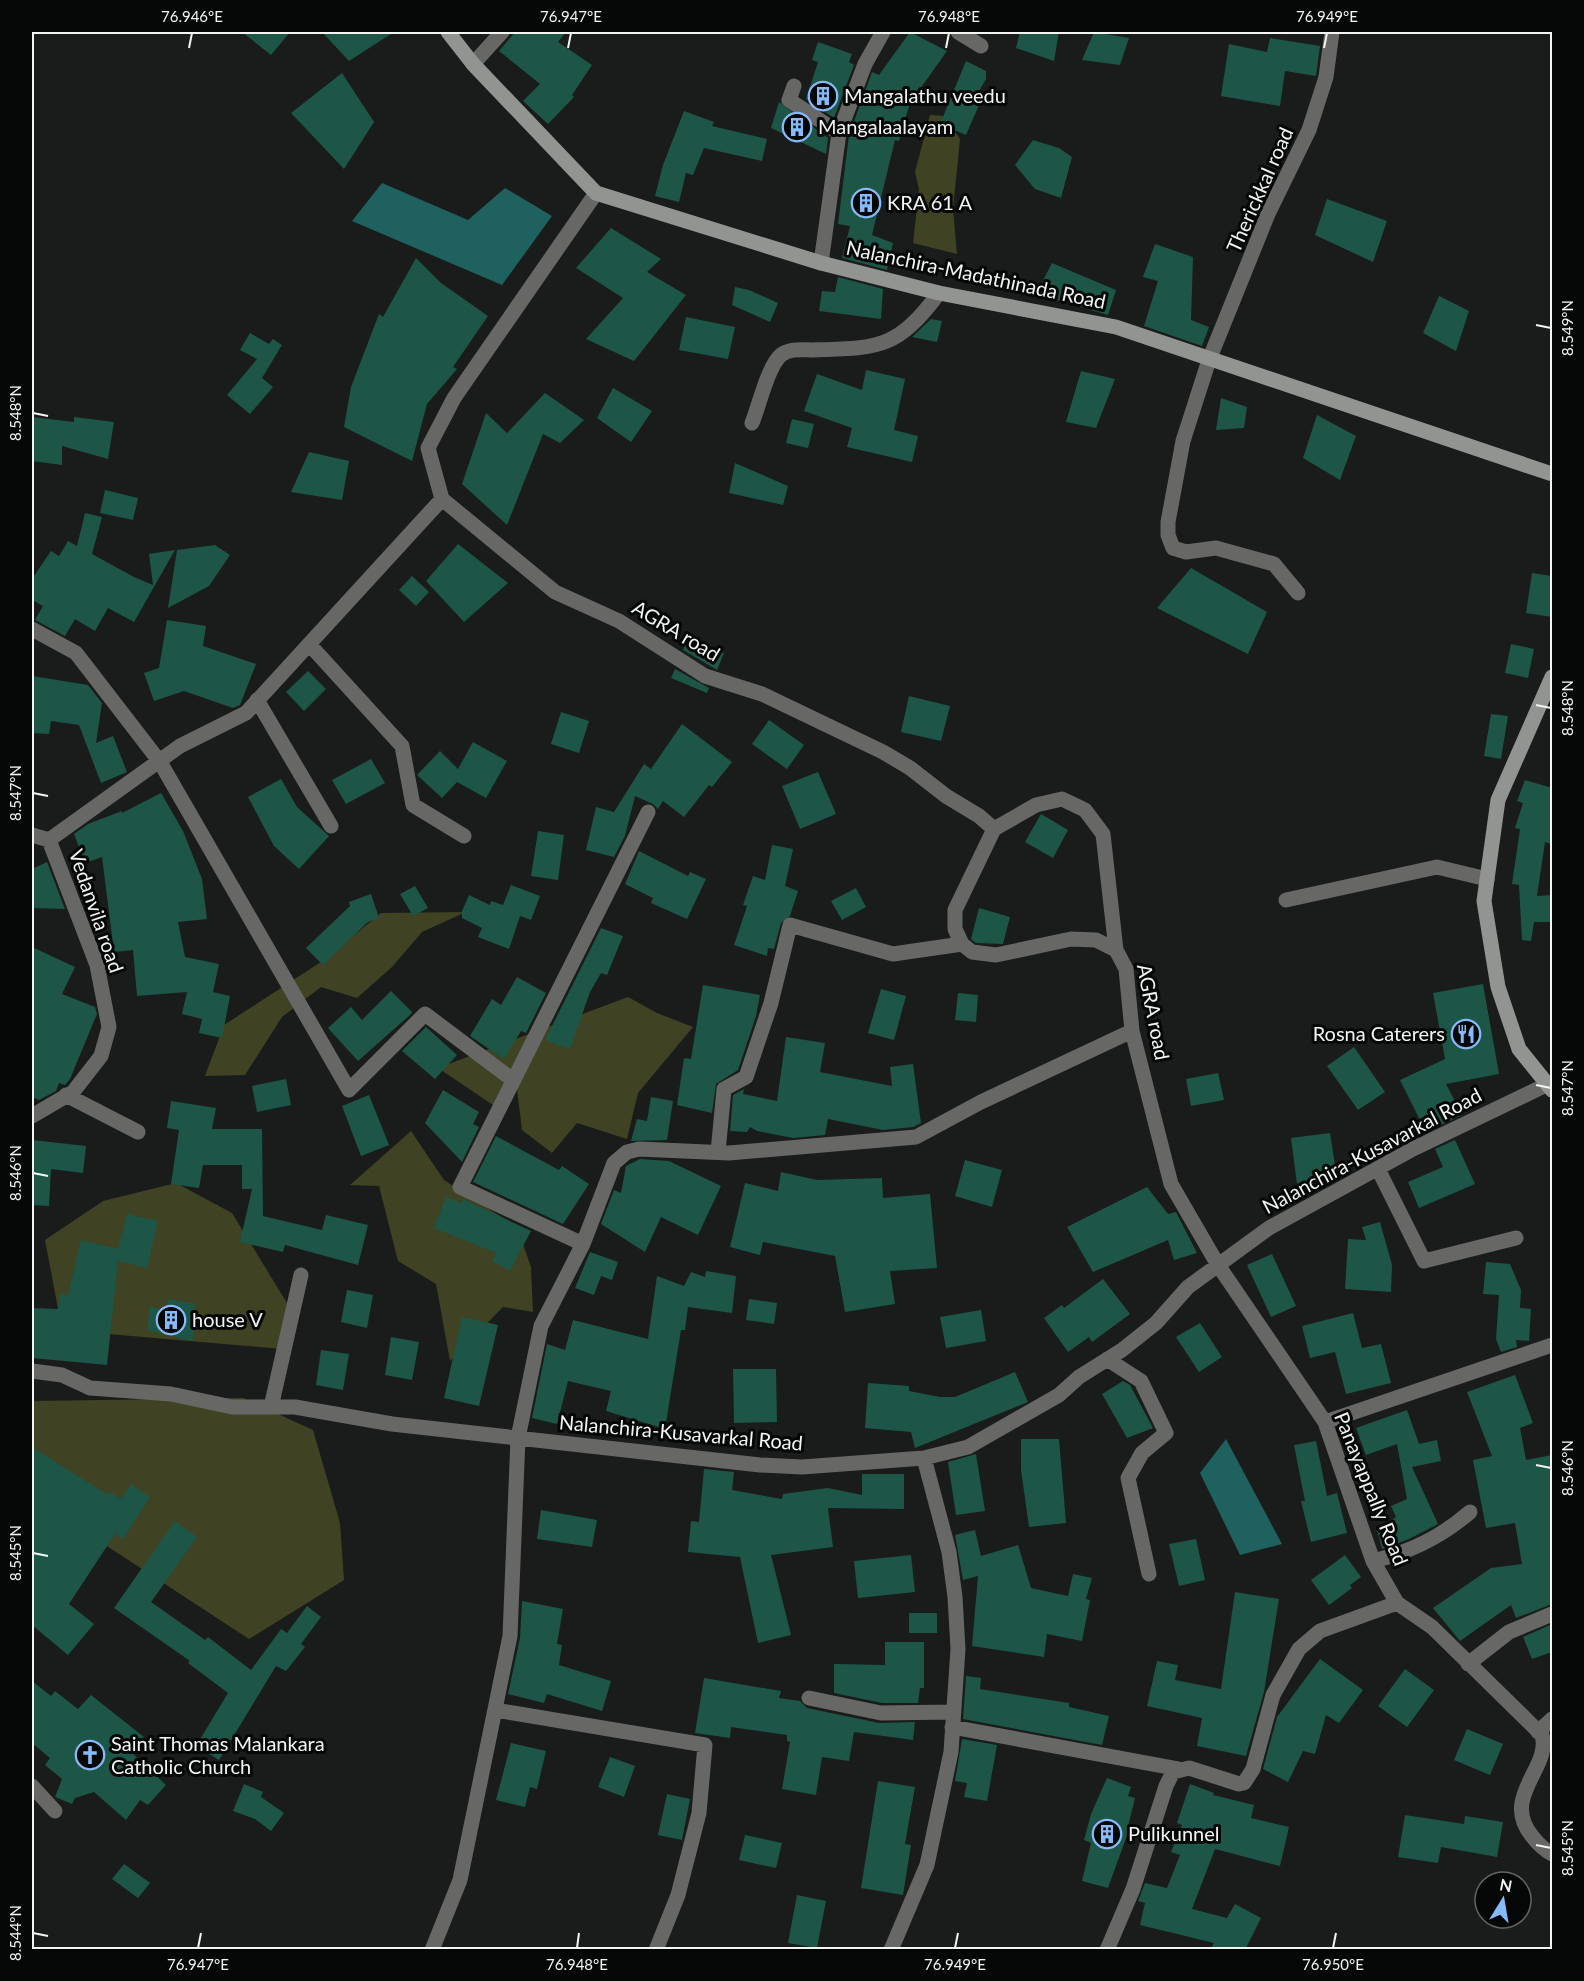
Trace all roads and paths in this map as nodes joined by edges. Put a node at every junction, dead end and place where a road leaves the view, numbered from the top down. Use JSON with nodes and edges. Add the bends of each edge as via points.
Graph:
{"nodes":[{"id":1,"x":448,"y":32,"type":"edge"},
{"id":2,"x":502,"y":32,"type":"edge"},
{"id":3,"x":883,"y":32,"type":"edge"},
{"id":4,"x":958,"y":32,"type":"edge"},
{"id":5,"x":1332,"y":32,"type":"edge"},
{"id":6,"x":981,"y":46,"type":"dead end"},
{"id":7,"x":473,"y":64,"type":"junction"},
{"id":8,"x":794,"y":86,"type":"dead end"},
{"id":9,"x":839,"y":133,"type":"junction"},
{"id":10,"x":596,"y":193,"type":"junction"},
{"id":11,"x":821,"y":263,"type":"junction"},
{"id":12,"x":939,"y":292,"type":"junction"},
{"id":13,"x":1209,"y":360,"type":"junction"},
{"id":14,"x":752,"y":423,"type":"dead end"},
{"id":15,"x":1552,"y":474,"type":"edge"},
{"id":16,"x":442,"y":499,"type":"junction"},
{"id":17,"x":1298,"y":592,"type":"dead end"},
{"id":18,"x":32,"y":629,"type":"edge"},
{"id":19,"x":309,"y":644,"type":"junction"},
{"id":20,"x":1552,"y":677,"type":"edge"},
{"id":21,"x":258,"y":700,"type":"junction"},
{"id":22,"x":160,"y":762,"type":"junction"},
{"id":23,"x":648,"y":813,"type":"dead end"},
{"id":24,"x":330,"y":826,"type":"dead end"},
{"id":25,"x":994,"y":830,"type":"junction"},
{"id":26,"x":32,"y":835,"type":"edge"},
{"id":27,"x":464,"y":836,"type":"dead end"},
{"id":28,"x":49,"y":840,"type":"junction"},
{"id":29,"x":1487,"y":879,"type":"junction"},
{"id":30,"x":1286,"y":900,"type":"dead end"},
{"id":31,"x":962,"y":944,"type":"junction"},
{"id":32,"x":1116,"y":950,"type":"junction"},
{"id":33,"x":1132,"y":1032,"type":"junction"},
{"id":34,"x":513,"y":1080,"type":"junction"},
{"id":35,"x":1550,"y":1087,"type":"edge"},
{"id":36,"x":69,"y":1093,"type":"junction"},
{"id":37,"x":32,"y":1116,"type":"edge"},
{"id":38,"x":138,"y":1132,"type":"dead end"},
{"id":39,"x":718,"y":1152,"type":"junction"},
{"id":40,"x":1378,"y":1169,"type":"junction"},
{"id":41,"x":1516,"y":1238,"type":"dead end"},
{"id":42,"x":583,"y":1244,"type":"junction"},
{"id":43,"x":1218,"y":1264,"type":"junction"},
{"id":44,"x":301,"y":1275,"type":"dead end"},
{"id":45,"x":1552,"y":1345,"type":"edge"},
{"id":46,"x":1107,"y":1359,"type":"junction"},
{"id":47,"x":32,"y":1371,"type":"edge"},
{"id":48,"x":271,"y":1407,"type":"junction"},
{"id":49,"x":1325,"y":1422,"type":"junction"},
{"id":50,"x":518,"y":1438,"type":"junction"},
{"id":51,"x":924,"y":1458,"type":"junction"},
{"id":52,"x":1470,"y":1512,"type":"dead end"},
{"id":53,"x":1373,"y":1561,"type":"junction"},
{"id":54,"x":1149,"y":1575,"type":"dead end"},
{"id":55,"x":1397,"y":1603,"type":"junction"},
{"id":56,"x":1552,"y":1614,"type":"edge"},
{"id":57,"x":1468,"y":1664,"type":"junction"},
{"id":58,"x":809,"y":1698,"type":"dead end"},
{"id":59,"x":495,"y":1710,"type":"junction"},
{"id":60,"x":953,"y":1719,"type":"junction"},
{"id":61,"x":1552,"y":1719,"type":"edge"},
{"id":62,"x":1538,"y":1732,"type":"junction"},
{"id":63,"x":1179,"y":1769,"type":"junction"},
{"id":64,"x":32,"y":1786,"type":"edge"},
{"id":65,"x":55,"y":1811,"type":"dead end"},
{"id":66,"x":1552,"y":1854,"type":"edge"},
{"id":67,"x":432,"y":1950,"type":"edge"},
{"id":68,"x":656,"y":1950,"type":"edge"},
{"id":69,"x":891,"y":1950,"type":"edge"},
{"id":70,"x":1107,"y":1950,"type":"edge"}],
"edges":[{"from":1,"to":7,"type":"street","name":"Nalanchira-Madathinada Road"},
{"from":2,"to":7,"type":"street"},
{"from":3,"to":9,"type":"street","via":[[865,64]]},
{"from":4,"to":6,"type":"street"},
{"from":5,"to":13,"type":"street","name":"Therickkal road","via":[[1326,77],[1309,130],[1268,214]]},
{"from":7,"to":10,"type":"street","name":"Nalanchira-Madathinada Road"},
{"from":8,"to":9,"type":"street","via":[[789,100]]},
{"from":9,"to":11,"type":"street"},
{"from":10,"to":11,"type":"street","name":"Nalanchira-Madathinada Road"},
{"from":10,"to":16,"type":"street","via":[[454,398],[428,448]]},
{"from":11,"to":12,"type":"street","name":"Nalanchira-Madathinada Road"},
{"from":12,"to":13,"type":"street","name":"Nalanchira-Madathinada Road","via":[[1116,327]]},
{"from":12,"to":14,"type":"street","via":[[918,320],[890,341],[866,347],[782,354]]},
{"from":13,"to":15,"type":"street","name":"Nalanchira-Madathinada Road"},
{"from":13,"to":17,"type":"street","name":"Therickkal road","via":[[1183,441],[1168,535],[1173,548],[1186,552],[1216,548],[1274,564]]},
{"from":16,"to":19,"type":"street"},
{"from":16,"to":25,"type":"street","name":"AGRA road","via":[[555,591],[619,621],[705,676],[762,694],[883,752]]},
{"from":18,"to":22,"type":"street","via":[[76,653]]},
{"from":19,"to":21,"type":"street"},
{"from":19,"to":27,"type":"street","via":[[402,746],[413,805]]},
{"from":20,"to":29,"type":"street","via":[[1498,800]]},
{"from":21,"to":22,"type":"street","via":[[246,713],[180,746]]},
{"from":21,"to":24,"type":"street"},
{"from":22,"to":28,"type":"street"},
{"from":22,"to":34,"type":"street","via":[[349,1090],[425,1014]]},
{"from":23,"to":34,"type":"street"},
{"from":25,"to":31,"type":"street","via":[[955,910],[955,930]]},
{"from":25,"to":32,"type":"street","via":[[1036,806],[1062,799],[1085,810],[1103,834]]},
{"from":26,"to":28,"type":"street"},
{"from":28,"to":36,"type":"street","name":"Vedanvila road","via":[[97,964],[109,1027],[101,1056]]},
{"from":29,"to":30,"type":"street","via":[[1437,867]]},
{"from":29,"to":35,"type":"street","via":[[1484,901],[1498,987],[1519,1049]]},
{"from":31,"to":32,"type":"street","name":"AGRA road","via":[[972,952],[996,955],[1071,939],[1096,940]]},
{"from":31,"to":39,"type":"street","via":[[893,954],[790,926],[771,1003],[746,1077],[724,1089]]},
{"from":32,"to":33,"type":"street","name":"AGRA road","via":[[1126,969]]},
{"from":33,"to":39,"type":"street","via":[[981,1102],[916,1137]]},
{"from":33,"to":43,"type":"street","name":"AGRA road","via":[[1171,1184]]},
{"from":34,"to":42,"type":"street","via":[[460,1187]]},
{"from":35,"to":40,"type":"street","name":"Nalanchira-Kusavarkal Road"},
{"from":36,"to":37,"type":"street"},
{"from":36,"to":38,"type":"street"},
{"from":39,"to":42,"type":"street","via":[[627,1152],[614,1163]]},
{"from":40,"to":41,"type":"street","via":[[1424,1261]]},
{"from":40,"to":43,"type":"street","name":"Nalanchira-Kusavarkal Road","via":[[1269,1228]]},
{"from":42,"to":50,"type":"street","via":[[541,1326]]},
{"from":43,"to":46,"type":"street","name":"Nalanchira-Kusavarkal Road","via":[[1188,1287],[1156,1323]]},
{"from":43,"to":49,"type":"street","name":"Panayappally Road"},
{"from":44,"to":48,"type":"street"},
{"from":45,"to":49,"type":"street"},
{"from":46,"to":51,"type":"street","name":"Nalanchira-Kusavarkal Road","via":[[1059,1395],[968,1447]]},
{"from":46,"to":54,"type":"street","via":[[1141,1382],[1166,1433],[1142,1453],[1128,1478]]},
{"from":47,"to":48,"type":"street","name":"Nalanchira-Kusavarkal Road","via":[[62,1375],[90,1388],[171,1394],[232,1407]]},
{"from":48,"to":50,"type":"street","name":"Nalanchira-Kusavarkal Road"},
{"from":49,"to":53,"type":"street","name":"Panayappally Road"},
{"from":50,"to":51,"type":"street","name":"Nalanchira-Kusavarkal Road","via":[[760,1465],[802,1467]]},
{"from":50,"to":59,"type":"street","via":[[510,1636]]},
{"from":51,"to":60,"type":"street","via":[[949,1552],[955,1598],[958,1649]]},
{"from":52,"to":53,"type":"street","via":[[1446,1533],[1401,1555]]},
{"from":53,"to":55,"type":"street","name":"Panayappally Road"},
{"from":55,"to":57,"type":"street","name":"Panayappally Road","via":[[1432,1627]]},
{"from":55,"to":63,"type":"street","via":[[1320,1631],[1299,1649],[1273,1695],[1251,1774],[1244,1783]]},
{"from":56,"to":57,"type":"street","via":[[1509,1632]]},
{"from":57,"to":62,"type":"street","name":"Panayappally Road"},
{"from":58,"to":60,"type":"street","via":[[881,1713]]},
{"from":59,"to":67,"type":"street","via":[[460,1880]]},
{"from":59,"to":68,"type":"street","via":[[705,1745],[699,1813],[678,1895]]},
{"from":60,"to":63,"type":"street"},
{"from":60,"to":69,"type":"street","via":[[946,1783],[927,1865]]},
{"from":61,"to":62,"type":"street"},
{"from":62,"to":66,"type":"street","via":[[1544,1741],[1543,1748],[1521,1813],[1527,1830],[1541,1848]]},
{"from":63,"to":70,"type":"street","via":[[1166,1786],[1133,1889]]},
{"from":64,"to":65,"type":"street"}]}
